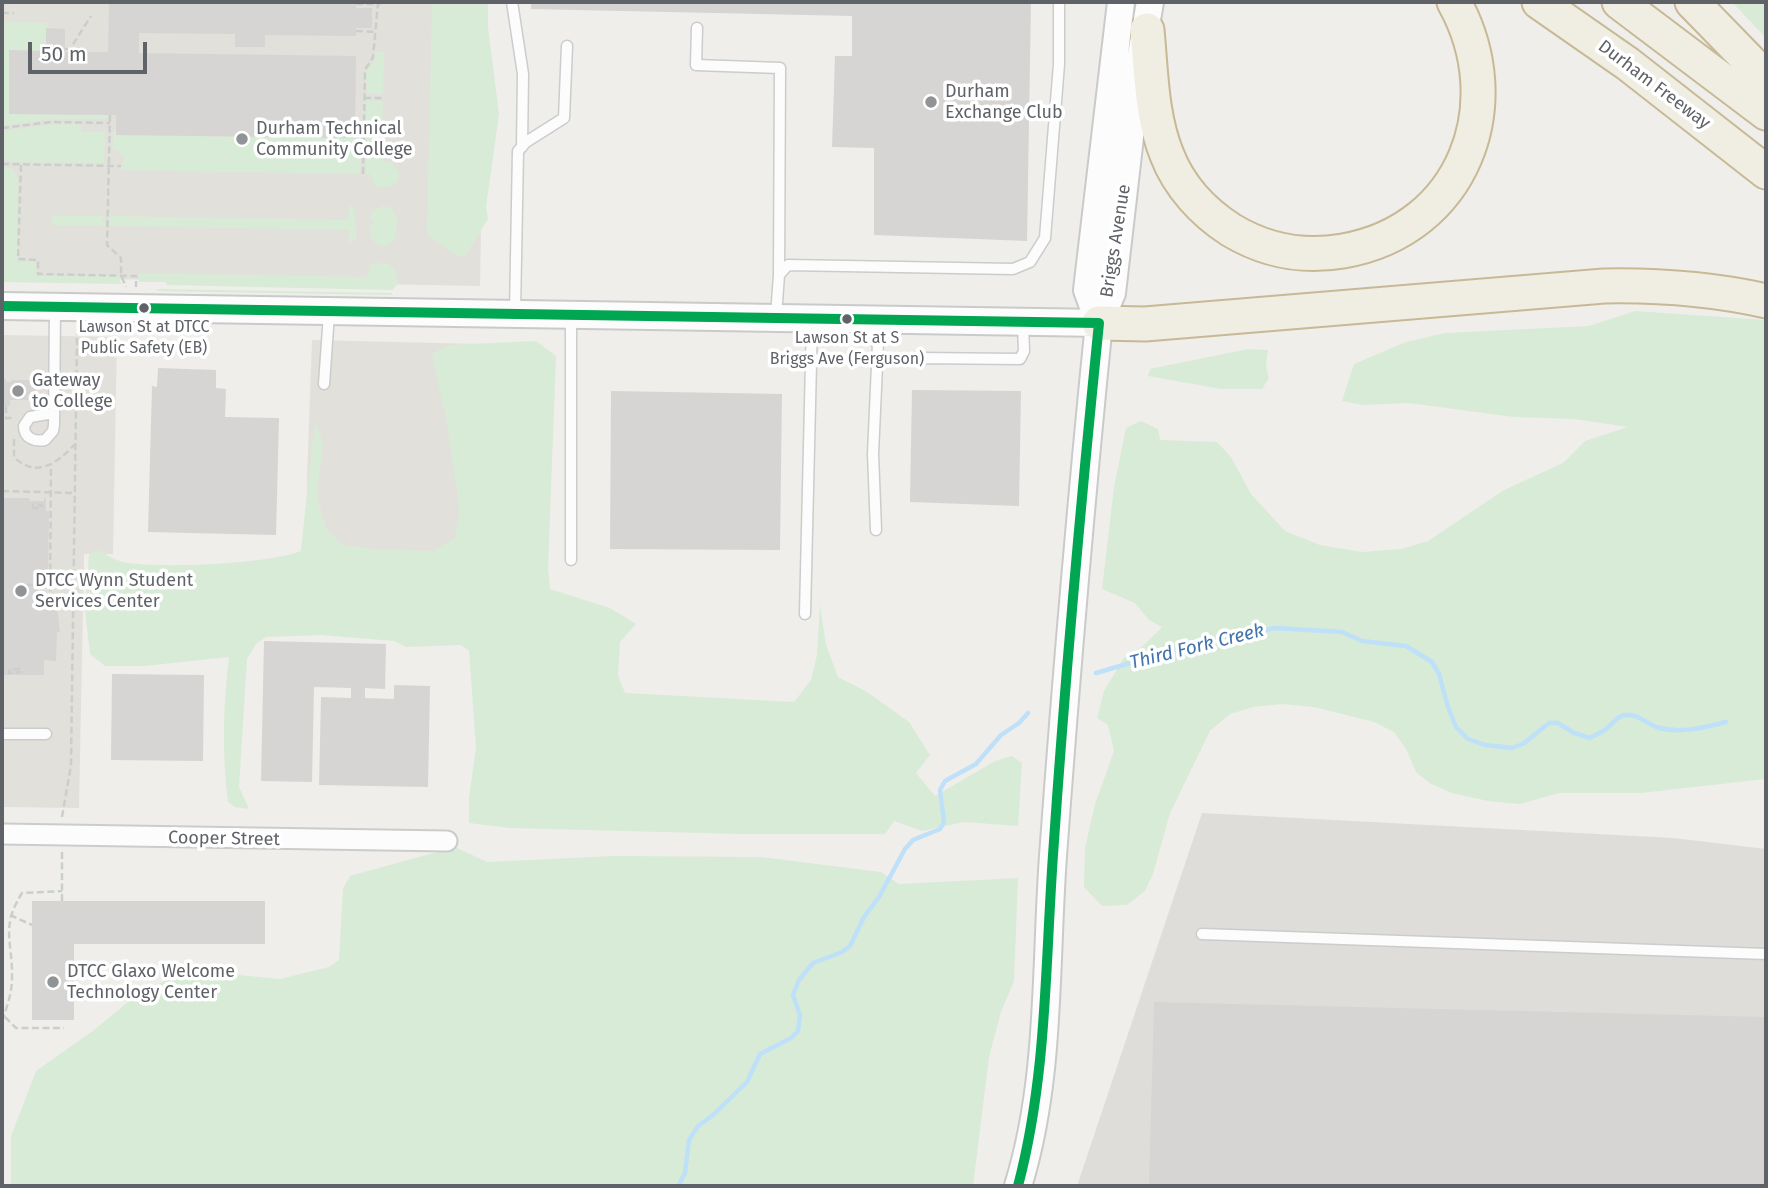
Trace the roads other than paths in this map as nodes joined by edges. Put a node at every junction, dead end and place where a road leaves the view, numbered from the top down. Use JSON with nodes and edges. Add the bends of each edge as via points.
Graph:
{"nodes":[{"id":1,"x":512,"y":2,"type":"edge"},
{"id":2,"x":1059,"y":2,"type":"edge"},
{"id":3,"x":1121,"y":2,"type":"edge"},
{"id":4,"x":1454,"y":2,"type":"edge"},
{"id":5,"x":1539,"y":2,"type":"edge"},
{"id":6,"x":1619,"y":2,"type":"edge"},
{"id":7,"x":1692,"y":2,"type":"edge"},
{"id":8,"x":1148,"y":16,"type":"edge"},
{"id":9,"x":697,"y":28,"type":"dead end"},
{"id":10,"x":567,"y":46,"type":"dead end"},
{"id":11,"x":1766,"y":78,"type":"edge"},
{"id":12,"x":1766,"y":113,"type":"edge"},
{"id":13,"x":522,"y":147,"type":"junction"},
{"id":14,"x":1766,"y":172,"type":"edge"},
{"id":15,"x":779,"y":275,"type":"junction"},
{"id":16,"x":1766,"y":301,"type":"edge"},
{"id":17,"x":2,"y":306,"type":"edge"},
{"id":18,"x":55,"y":306,"type":"junction"},
{"id":19,"x":329,"y":310,"type":"junction"},
{"id":20,"x":515,"y":315,"type":"junction"},
{"id":21,"x":570,"y":316,"type":"junction"},
{"id":22,"x":776,"y":320,"type":"junction"},
{"id":23,"x":812,"y":320,"type":"junction"},
{"id":24,"x":879,"y":321,"type":"junction"},
{"id":25,"x":1023,"y":322,"type":"junction"},
{"id":26,"x":1099,"y":323,"type":"junction"},
{"id":27,"x":878,"y":361,"type":"junction"},
{"id":28,"x":324,"y":384,"type":"dead end"},
{"id":29,"x":54,"y":413,"type":"dead end"},
{"id":30,"x":876,"y":530,"type":"dead end"},
{"id":31,"x":571,"y":560,"type":"dead end"},
{"id":32,"x":805,"y":614,"type":"dead end"},
{"id":33,"x":2,"y":734,"type":"edge"},
{"id":34,"x":46,"y":734,"type":"dead end"},
{"id":35,"x":2,"y":834,"type":"edge"},
{"id":36,"x":447,"y":841,"type":"dead end"},
{"id":37,"x":1202,"y":934,"type":"dead end"},
{"id":38,"x":1766,"y":954,"type":"edge"},
{"id":39,"x":1018,"y":1186,"type":"edge"}],
"edges":[{"from":1,"to":13,"type":"lane","via":[[523,74]]},
{"from":2,"to":15,"type":"lane","via":[[1059,64],[1045,238],[1030,261],[1013,270],[802,264],[788,265]]},
{"from":3,"to":26,"type":"street","name":"Briggs Avenue","via":[[1087,290]]},
{"from":4,"to":8,"type":"highway","via":[[1469,35],[1479,78],[1477,123],[1462,164],[1438,200],[1407,226],[1369,244],[1329,253],[1292,253],[1256,243],[1210,215],[1185,188],[1160,135]]},
{"from":5,"to":14,"type":"highway","name":"Durham Freeway","via":[[1628,64]]},
{"from":6,"to":12,"type":"highway"},
{"from":7,"to":11,"type":"highway"},
{"from":8,"to":26,"type":"street","name":"Briggs Avenue","via":[[1112,293]]},
{"from":9,"to":15,"type":"lane","via":[[696,65],[780,68]]},
{"from":10,"to":13,"type":"lane","via":[[564,118]]},
{"from":13,"to":20,"type":"lane","via":[[518,151]]},
{"from":15,"to":22,"type":"lane"},
{"from":16,"to":26,"type":"highway","via":[[1673,286],[1604,286],[1145,324]]},
{"from":17,"to":18,"type":"street"},
{"from":18,"to":19,"type":"street"},
{"from":18,"to":29,"type":"lane"},
{"from":19,"to":20,"type":"street"},
{"from":19,"to":28,"type":"lane"},
{"from":20,"to":21,"type":"street"},
{"from":21,"to":22,"type":"street"},
{"from":21,"to":31,"type":"lane"},
{"from":22,"to":23,"type":"street"},
{"from":23,"to":24,"type":"street"},
{"from":23,"to":32,"type":"lane"},
{"from":24,"to":25,"type":"street"},
{"from":24,"to":27,"type":"lane"},
{"from":25,"to":26,"type":"street"},
{"from":25,"to":27,"type":"lane","via":[[1020,359]]},
{"from":26,"to":39,"type":"street","via":[[1057,796],[1042,1063]]},
{"from":27,"to":30,"type":"lane","via":[[873,454]]},
{"from":33,"to":34,"type":"lane"},
{"from":35,"to":36,"type":"street","name":"Cooper Street"},
{"from":37,"to":38,"type":"lane"}]}
